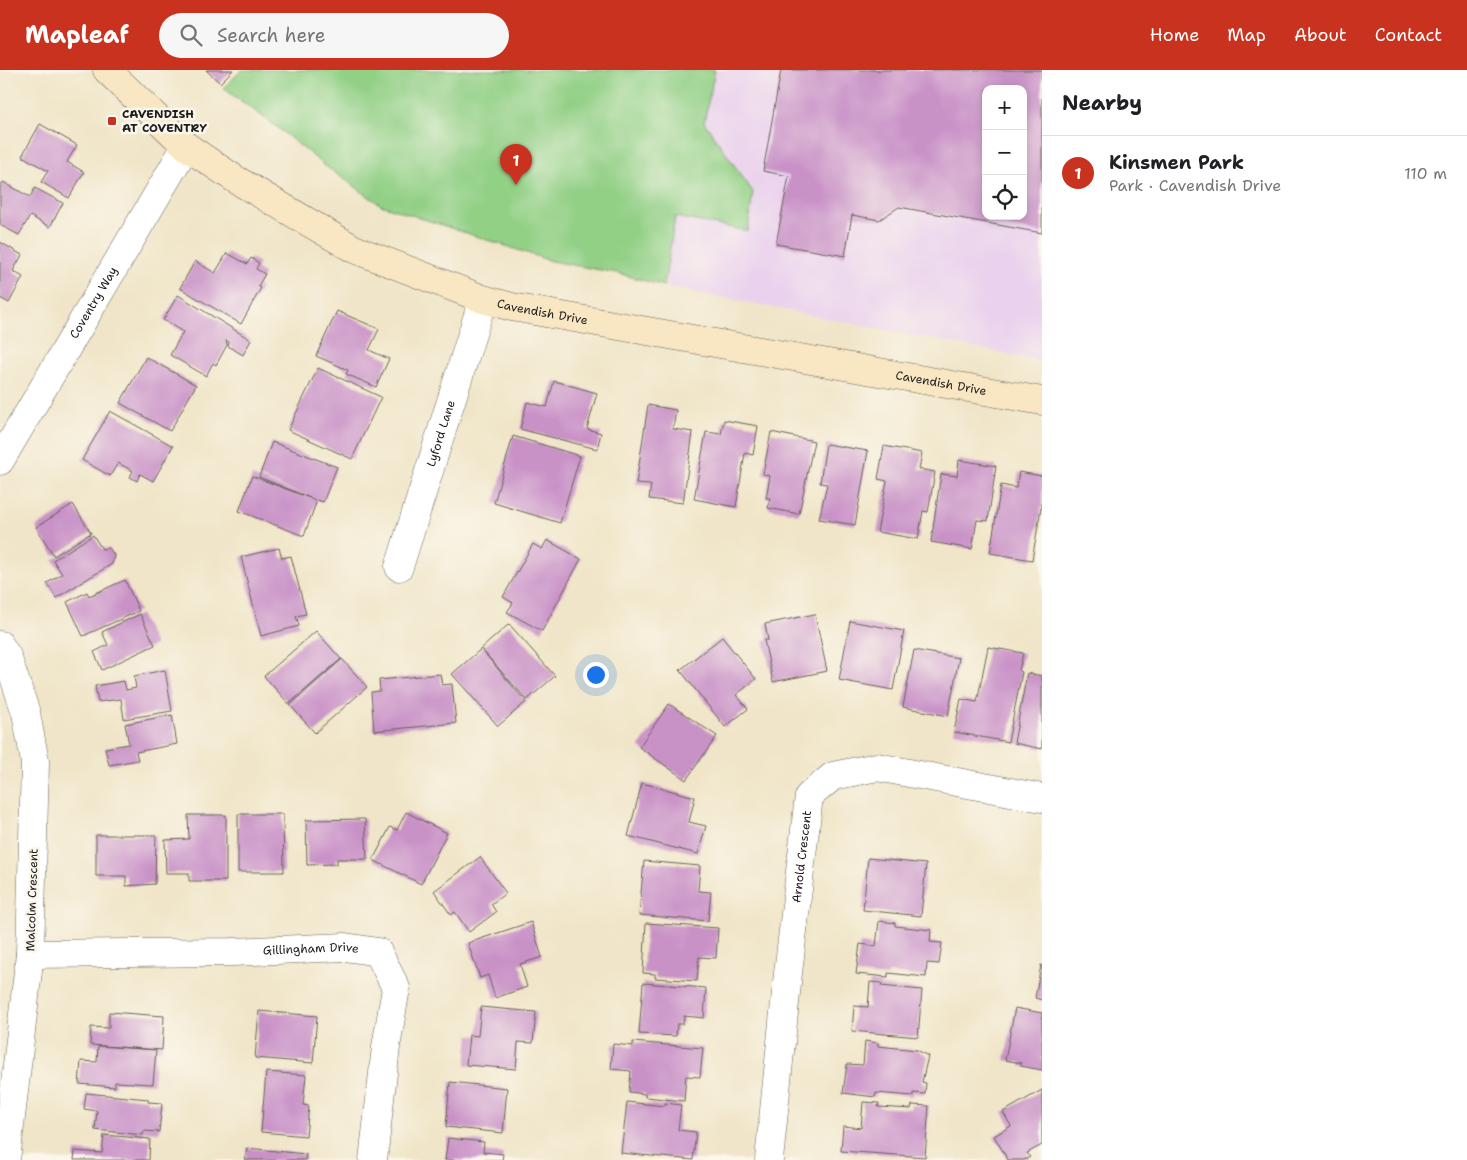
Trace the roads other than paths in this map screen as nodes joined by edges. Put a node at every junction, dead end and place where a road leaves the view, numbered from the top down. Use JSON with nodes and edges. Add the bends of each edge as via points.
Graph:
{"nodes":[{"id":1,"x":107,"y":70,"type":"edge"},
{"id":2,"x":186,"y":146,"type":"junction"},
{"id":3,"x":483,"y":299,"type":"junction"},
{"id":4,"x":1042,"y":401,"type":"edge"},
{"id":5,"x":0,"y":460,"type":"edge"},
{"id":6,"x":399,"y":568,"type":"dead end"},
{"id":7,"x":0,"y":645,"type":"edge"},
{"id":8,"x":1042,"y":798,"type":"edge"},
{"id":9,"x":30,"y":954,"type":"junction"},
{"id":10,"x":6,"y":1160,"type":"edge"},
{"id":11,"x":373,"y":1160,"type":"edge"},
{"id":12,"x":769,"y":1160,"type":"edge"}],
"edges":[{"from":1,"to":2,"type":"street","name":"Cavendish Drive"},
{"from":2,"to":3,"type":"street","name":"Cavendish Drive","via":[[235,179],[354,249]]},
{"from":2,"to":5,"type":"street","name":"Coventry Way"},
{"from":3,"to":4,"type":"street","name":"Cavendish Drive","via":[[512,307]]},
{"from":3,"to":6,"type":"street","name":"Lyford Lane"},
{"from":7,"to":9,"type":"street","name":"Malcolm Crescent","via":[[7,656],[26,713],[36,762]]},
{"from":8,"to":12,"type":"street","name":"Arnold Crescent","via":[[877,767],[833,776],[809,796]]},
{"from":9,"to":10,"type":"street","name":"Malcolm Crescent"},
{"from":9,"to":11,"type":"street","name":"Gillingham Drive","via":[[345,947],[378,952],[396,988]]}]}
